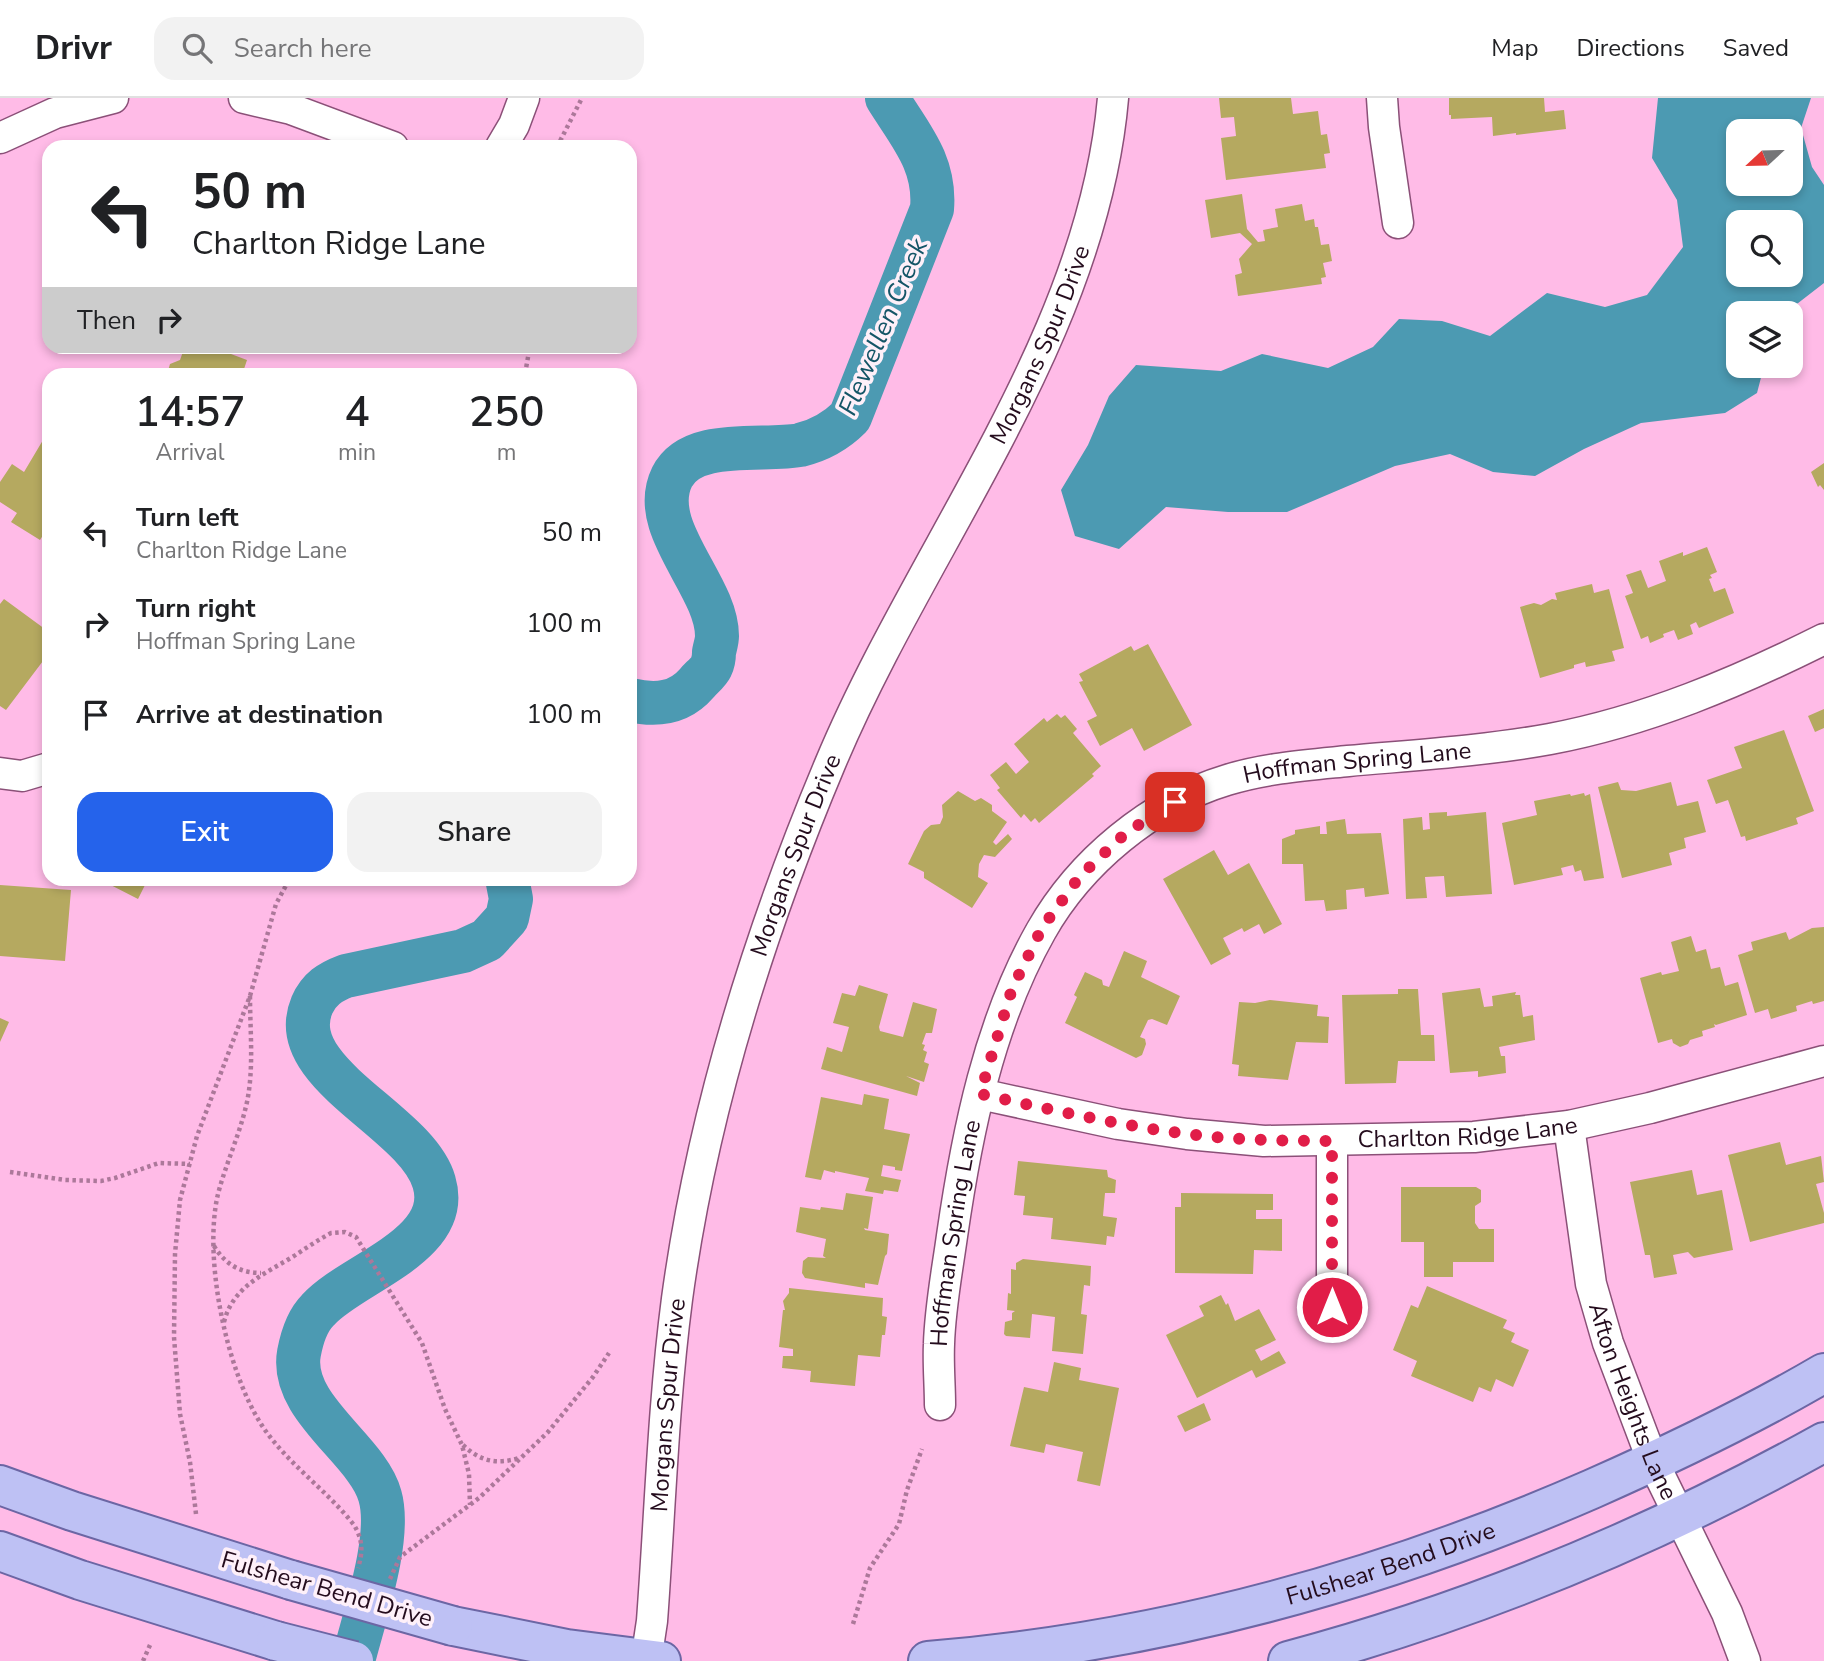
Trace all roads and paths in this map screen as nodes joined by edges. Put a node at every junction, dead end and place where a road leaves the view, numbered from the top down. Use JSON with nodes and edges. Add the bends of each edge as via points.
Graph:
{"nodes":[{"id":1,"x":113,"y":98,"type":"edge"},
{"id":2,"x":244,"y":98,"type":"edge"},
{"id":3,"x":524,"y":98,"type":"edge"},
{"id":4,"x":582,"y":98,"type":"edge"},
{"id":5,"x":1113,"y":98,"type":"edge"},
{"id":6,"x":1382,"y":98,"type":"edge"},
{"id":7,"x":0,"y":138,"type":"edge"},
{"id":8,"x":375,"y":140,"type":"edge"},
{"id":9,"x":505,"y":140,"type":"edge"},
{"id":10,"x":560,"y":140,"type":"edge"},
{"id":11,"x":1398,"y":223,"type":"dead end"},
{"id":12,"x":1824,"y":639,"type":"edge"},
{"id":13,"x":42,"y":770,"type":"edge"},
{"id":14,"x":0,"y":773,"type":"edge"},
{"id":15,"x":286,"y":886,"type":"edge"},
{"id":16,"x":250,"y":996,"type":"junction"},
{"id":17,"x":1824,"y":1061,"type":"edge"},
{"id":18,"x":980,"y":1094,"type":"junction"},
{"id":19,"x":1569,"y":1126,"type":"junction"},
{"id":20,"x":1332,"y":1141,"type":"junction"},
{"id":21,"x":190,"y":1164,"type":"junction"},
{"id":22,"x":10,"y":1172,"type":"dead end"},
{"id":23,"x":213,"y":1243,"type":"junction"},
{"id":24,"x":266,"y":1273,"type":"junction"},
{"id":25,"x":1332,"y":1307,"type":"dead end"},
{"id":26,"x":224,"y":1323,"type":"junction"},
{"id":27,"x":609,"y":1353,"type":"dead end"},
{"id":28,"x":1824,"y":1373,"type":"edge"},
{"id":29,"x":940,"y":1405,"type":"dead end"},
{"id":30,"x":1824,"y":1442,"type":"edge"},
{"id":31,"x":462,"y":1445,"type":"junction"},
{"id":32,"x":922,"y":1449,"type":"dead end"},
{"id":33,"x":522,"y":1457,"type":"junction"},
{"id":34,"x":1653,"y":1462,"type":"junction"},
{"id":35,"x":0,"y":1485,"type":"edge"},
{"id":36,"x":470,"y":1505,"type":"junction"},
{"id":37,"x":196,"y":1514,"type":"dead end"},
{"id":38,"x":1679,"y":1517,"type":"junction"},
{"id":39,"x":0,"y":1551,"type":"edge"},
{"id":40,"x":358,"y":1569,"type":"dead end"},
{"id":41,"x":388,"y":1584,"type":"dead end"},
{"id":42,"x":853,"y":1625,"type":"dead end"},
{"id":43,"x":150,"y":1645,"type":"dead end"},
{"id":44,"x":143,"y":1661,"type":"edge"},
{"id":45,"x":354,"y":1661,"type":"edge"},
{"id":46,"x":651,"y":1661,"type":"edge"},
{"id":47,"x":928,"y":1661,"type":"edge"},
{"id":48,"x":1289,"y":1661,"type":"edge"},
{"id":49,"x":1745,"y":1661,"type":"edge"}],
"edges":[{"from":1,"to":7,"type":"street","via":[[55,113]]},
{"from":2,"to":8,"type":"street","via":[[291,108]]},
{"from":3,"to":9,"type":"street"},
{"from":4,"to":10,"type":"path"},
{"from":5,"to":46,"type":"street","name":"Morgans Spur Drive","via":[[1098,188],[1054,321],[832,758],[780,891],[731,1044],[693,1204],[668,1370]]},
{"from":6,"to":11,"type":"street"},
{"from":12,"to":18,"type":"street","name":"Hoffman Spring Lane","via":[[1714,690],[1600,727],[1482,748],[1298,765],[1226,780],[1175,802],[1127,832],[1080,876],[1042,928],[1012,989]]},
{"from":13,"to":14,"type":"street","via":[[22,776]]},
{"from":15,"to":16,"type":"path","via":[[276,904]]},
{"from":16,"to":21,"type":"path"},
{"from":16,"to":23,"type":"path","via":[[247,1102],[218,1195]]},
{"from":17,"to":19,"type":"street","name":"Charlton Ridge Lane"},
{"from":18,"to":20,"type":"street","name":"Charlton Ridge Lane","via":[[1187,1134]]},
{"from":18,"to":29,"type":"street","name":"Hoffman Spring Lane","via":[[961,1174],[945,1284],[939,1344]]},
{"from":19,"to":20,"type":"street","name":"Charlton Ridge Lane","via":[[1474,1137]]},
{"from":19,"to":34,"type":"street","name":"Afton Heights Lane","via":[[1591,1284]]},
{"from":20,"to":25,"type":"street"},
{"from":21,"to":22,"type":"path","via":[[159,1163],[101,1181]]},
{"from":21,"to":37,"type":"path","via":[[180,1200],[175,1254],[174,1337],[180,1414]]},
{"from":23,"to":24,"type":"path","via":[[239,1270]]},
{"from":23,"to":26,"type":"path"},
{"from":24,"to":26,"type":"path","via":[[242,1290]]},
{"from":24,"to":31,"type":"path","via":[[331,1233],[351,1234],[422,1342]]},
{"from":26,"to":40,"type":"path","via":[[239,1378],[262,1426],[358,1532],[362,1549]]},
{"from":27,"to":33,"type":"path","via":[[571,1405]]},
{"from":28,"to":34,"type":"main road","name":"Fulshear Bend Drive"},
{"from":30,"to":38,"type":"main road"},
{"from":31,"to":33,"type":"path","via":[[492,1462]]},
{"from":31,"to":36,"type":"path"},
{"from":32,"to":42,"type":"path","via":[[899,1524],[870,1568]]},
{"from":33,"to":36,"type":"path"},
{"from":34,"to":38,"type":"street","name":"Afton Heights Lane"},
{"from":34,"to":47,"type":"main road","name":"Fulshear Bend Drive","via":[[1490,1532],[1276,1601],[1112,1637]]},
{"from":35,"to":46,"type":"main road","name":"Fulshear Bend Drive","bridge":true,"via":[[291,1580],[453,1626]]},
{"from":36,"to":41,"type":"path","via":[[400,1557]]},
{"from":38,"to":48,"type":"main road","via":[[1459,1608]]},
{"from":38,"to":49,"type":"street","name":"Afton Heights Lane","via":[[1727,1613]]},
{"from":39,"to":45,"type":"main road","bridge":true,"via":[[276,1641]]},
{"from":43,"to":44,"type":"path"}]}
